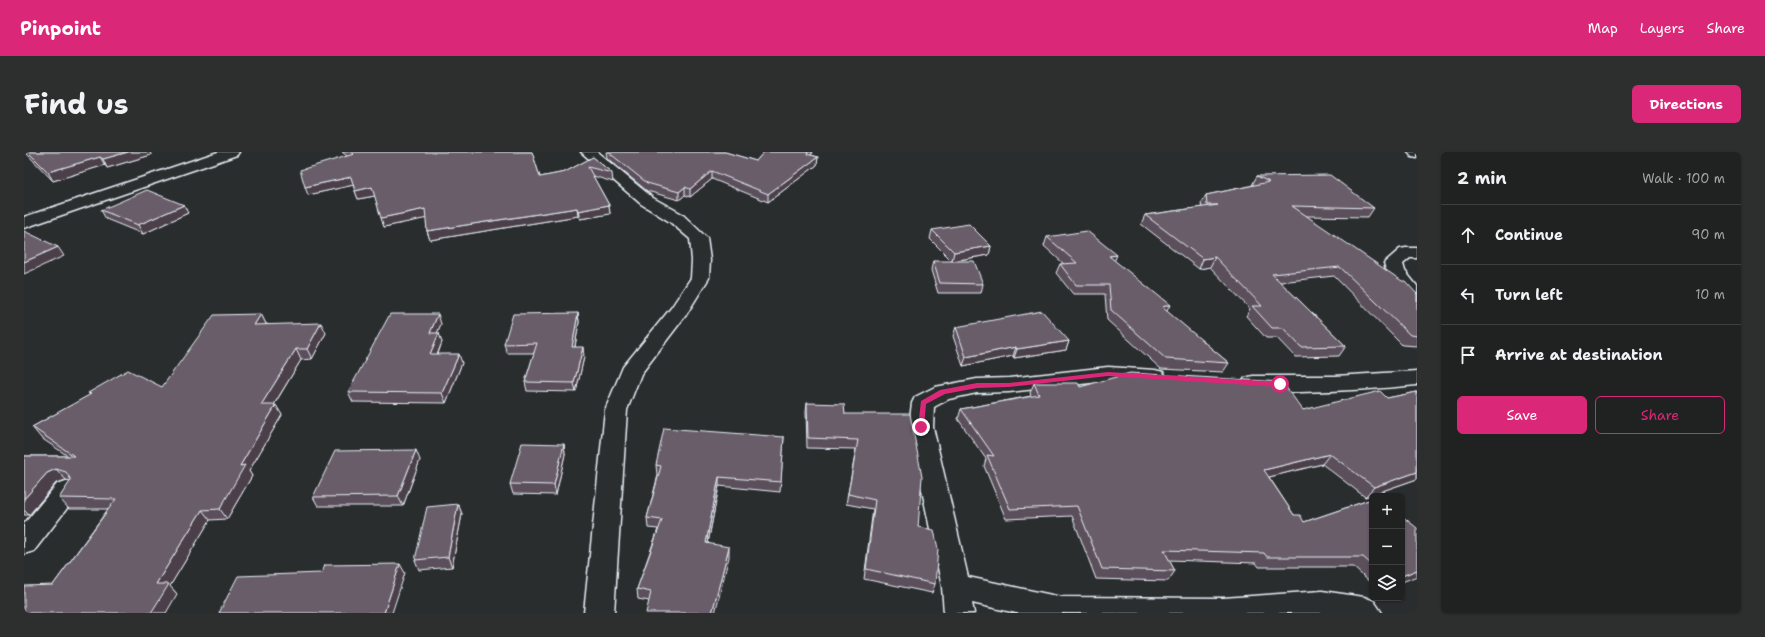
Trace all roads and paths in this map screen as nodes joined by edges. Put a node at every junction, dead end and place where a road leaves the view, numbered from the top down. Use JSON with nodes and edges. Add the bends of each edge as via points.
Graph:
{"nodes":[{"id":1,"x":232,"y":152,"type":"edge"},
{"id":2,"x":588,"y":152,"type":"edge"},
{"id":3,"x":24,"y":223,"type":"edge"},
{"id":4,"x":1417,"y":253,"type":"edge"},
{"id":5,"x":1417,"y":298,"type":"edge"},
{"id":6,"x":1178,"y":378,"type":"edge"},
{"id":7,"x":1417,"y":378,"type":"edge"},
{"id":8,"x":1233,"y":381,"type":"edge"},
{"id":9,"x":66,"y":491,"type":"edge"},
{"id":10,"x":24,"y":542,"type":"edge"},
{"id":11,"x":958,"y":600,"type":"edge"},
{"id":12,"x":599,"y":613,"type":"edge"},
{"id":13,"x":1367,"y":613,"type":"edge"}],
"edges":[{"from":1,"to":3,"type":"street"},
{"from":2,"to":12,"type":"street","via":[[646,201],[676,218],[698,238],[701,260],[700,278],[679,311],[631,372],[616,410]]},
{"from":4,"to":5,"type":"street","via":[[1406,253],[1393,263],[1396,272]]},
{"from":6,"to":11,"type":"street","via":[[1108,374],[977,386],[943,392],[923,403],[921,427]]},
{"from":7,"to":8,"type":"street","via":[[1280,384]]},
{"from":9,"to":10,"type":"street"},
{"from":11,"to":13,"type":"street","via":[[1061,610],[1223,611],[1322,604],[1364,610]]}]}
